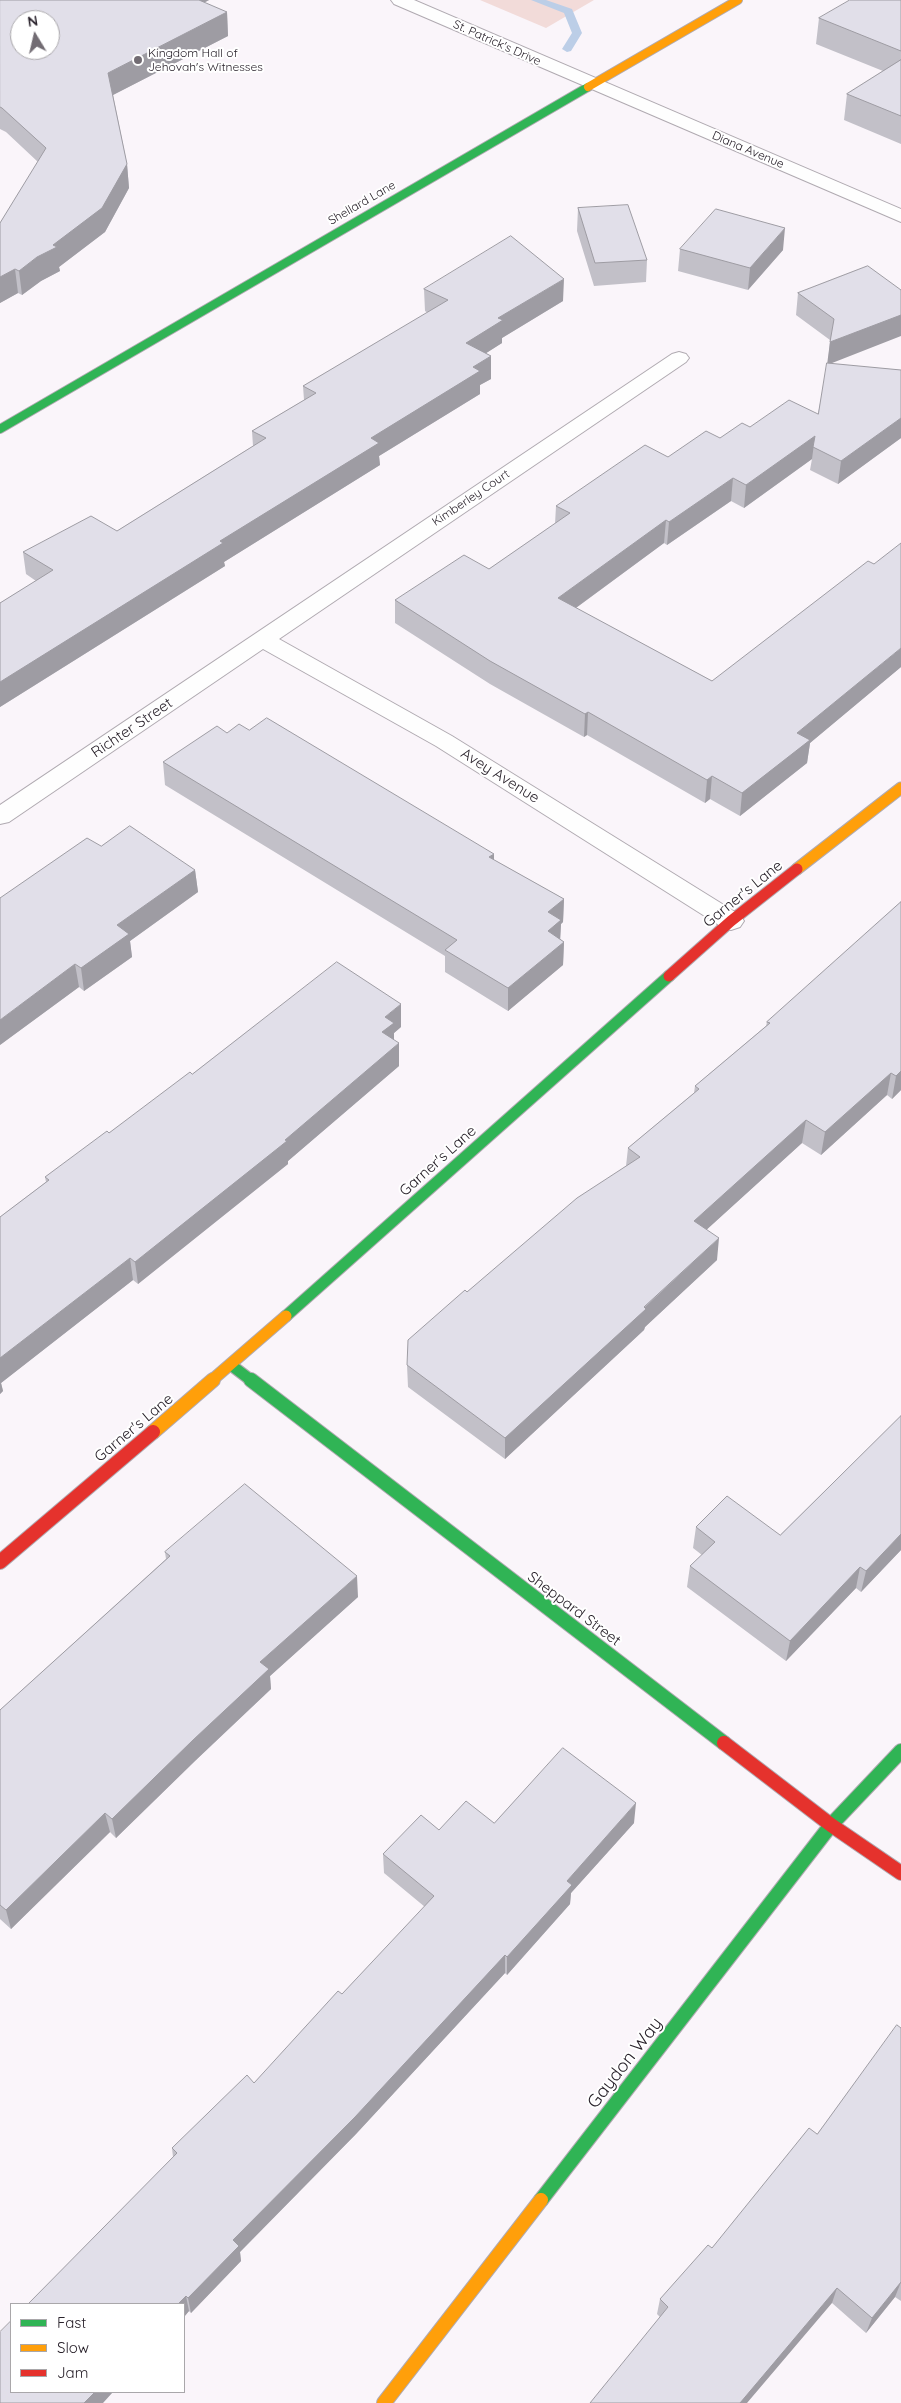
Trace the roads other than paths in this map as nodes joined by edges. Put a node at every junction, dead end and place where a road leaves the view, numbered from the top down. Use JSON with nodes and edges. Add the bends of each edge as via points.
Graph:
{"nodes":[{"id":1,"x":400,"y":0,"type":"edge"},
{"id":2,"x":738,"y":0,"type":"edge"},
{"id":3,"x":594,"y":85,"type":"junction"},
{"id":4,"x":901,"y":216,"type":"edge"},
{"id":5,"x":679,"y":358,"type":"dead end"},
{"id":6,"x":0,"y":429,"type":"edge"},
{"id":7,"x":264,"y":640,"type":"junction"},
{"id":8,"x":901,"y":788,"type":"edge"},
{"id":9,"x":0,"y":816,"type":"edge"},
{"id":10,"x":731,"y":921,"type":"junction"},
{"id":11,"x":231,"y":1365,"type":"junction"},
{"id":12,"x":0,"y":1562,"type":"edge"},
{"id":13,"x":901,"y":1751,"type":"edge"},
{"id":14,"x":831,"y":1825,"type":"junction"},
{"id":15,"x":901,"y":1873,"type":"edge"},
{"id":16,"x":384,"y":2403,"type":"edge"}],
"edges":[{"from":1,"to":3,"type":"street","name":"St. Patrick's Drive"},
{"from":2,"to":3,"type":"street","name":"Shellard Lane"},
{"from":3,"to":4,"type":"street","name":"Diana Avenue"},
{"from":3,"to":6,"type":"street","name":"Shellard Lane"},
{"from":5,"to":7,"type":"street","name":"Kimberley Court"},
{"from":7,"to":9,"type":"street","name":"Richter Street"},
{"from":7,"to":10,"type":"street","name":"Avey Avenue","via":[[444,741]]},
{"from":8,"to":10,"type":"street","name":"Garner's Lane"},
{"from":10,"to":11,"type":"street","name":"Garner's Lane"},
{"from":11,"to":12,"type":"street","name":"Garner's Lane"},
{"from":11,"to":14,"type":"street","name":"Sheppard Street"},
{"from":13,"to":14,"type":"street","name":"Gaydon Way"},
{"from":14,"to":15,"type":"street","name":"Sheppard Street"},
{"from":14,"to":16,"type":"street","name":"Gaydon Way"}]}
